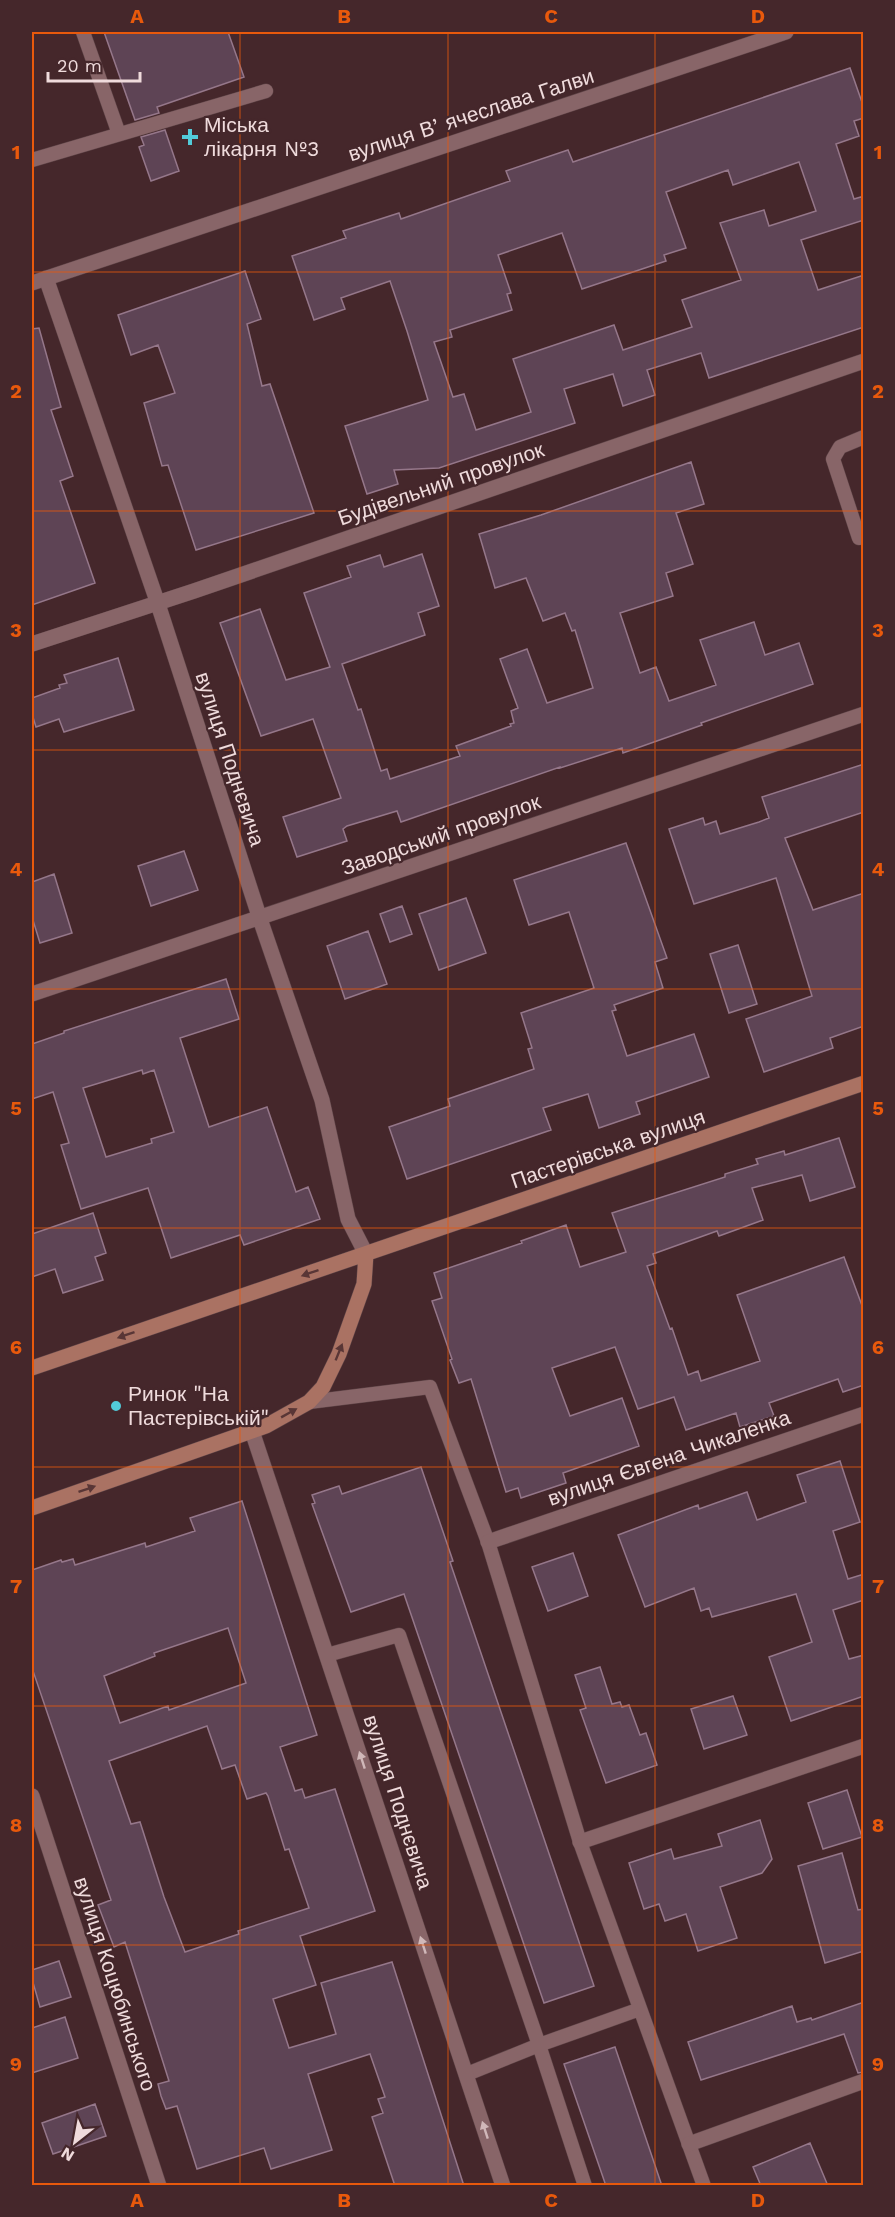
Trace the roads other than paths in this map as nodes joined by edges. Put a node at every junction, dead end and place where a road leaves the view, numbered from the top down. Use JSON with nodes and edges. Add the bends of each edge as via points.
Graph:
{"nodes":[{"id":1,"x":83,"y":32,"type":"edge"},
{"id":2,"x":786,"y":32,"type":"edge"},
{"id":3,"x":266,"y":91,"type":"dead end"},
{"id":4,"x":119,"y":134,"type":"junction"},
{"id":5,"x":32,"y":160,"type":"edge"},
{"id":6,"x":39,"y":281,"type":"edge"},
{"id":7,"x":864,"y":361,"type":"edge"},
{"id":8,"x":864,"y":437,"type":"edge"},
{"id":9,"x":859,"y":538,"type":"dead end"},
{"id":10,"x":157,"y":601,"type":"junction"},
{"id":11,"x":32,"y":644,"type":"edge"},
{"id":12,"x":864,"y":714,"type":"edge"},
{"id":13,"x":260,"y":919,"type":"junction"},
{"id":14,"x":32,"y":994,"type":"edge"},
{"id":15,"x":864,"y":1083,"type":"edge"},
{"id":16,"x":366,"y":1254,"type":"junction"},
{"id":17,"x":32,"y":1368,"type":"edge"},
{"id":18,"x":309,"y":1402,"type":"junction"},
{"id":19,"x":864,"y":1414,"type":"edge"},
{"id":20,"x":252,"y":1431,"type":"junction"},
{"id":21,"x":32,"y":1508,"type":"edge"},
{"id":22,"x":488,"y":1542,"type":"junction"},
{"id":23,"x":327,"y":1654,"type":"junction"},
{"id":24,"x":864,"y":1746,"type":"edge"},
{"id":25,"x":32,"y":1796,"type":"edge"},
{"id":26,"x":580,"y":1842,"type":"junction"},
{"id":27,"x":640,"y":2009,"type":"junction"},
{"id":28,"x":539,"y":2045,"type":"junction"},
{"id":29,"x":467,"y":2074,"type":"junction"},
{"id":30,"x":864,"y":2081,"type":"edge"},
{"id":31,"x":688,"y":2144,"type":"junction"},
{"id":32,"x":159,"y":2186,"type":"edge"},
{"id":33,"x":503,"y":2186,"type":"edge"},
{"id":34,"x":585,"y":2186,"type":"edge"},
{"id":35,"x":704,"y":2186,"type":"edge"}],
"edges":[{"from":1,"to":4,"type":"lane"},
{"from":2,"to":6,"type":"street","name":"вулиця Вʼячеслава Галви"},
{"from":3,"to":4,"type":"lane"},
{"from":4,"to":5,"type":"lane"},
{"from":6,"to":10,"type":"street","name":"вулиця Поднєвича"},
{"from":7,"to":10,"type":"street","name":"Будівельний провулок"},
{"from":8,"to":9,"type":"lane","via":[[840,447],[833,459]]},
{"from":10,"to":11,"type":"street","name":"Будівельний провулок"},
{"from":10,"to":13,"type":"street","name":"вулиця Поднєвича"},
{"from":12,"to":13,"type":"street","name":"Заводський провулок"},
{"from":13,"to":14,"type":"street","name":"Заводський провулок"},
{"from":13,"to":16,"type":"street","name":"вулиця Поднєвича","via":[[322,1100],[348,1219]]},
{"from":15,"to":16,"type":"main road","name":"Пастерівська вулиця"},
{"from":16,"to":17,"type":"main road","name":"Пастерівська вулиця","one_way":true},
{"from":18,"to":16,"type":"main road","one_way":true,"via":[[323,1387],[339,1354],[364,1284]]},
{"from":20,"to":18,"type":"main road","one_way":true},
{"from":18,"to":22,"type":"lane","via":[[430,1388]]},
{"from":19,"to":22,"type":"street","name":"вулиця Євгена Чикаленка"},
{"from":21,"to":20,"type":"main road","one_way":true},
{"from":20,"to":23,"type":"street","name":"вулиця Поднєвича"},
{"from":22,"to":26,"type":"lane"},
{"from":23,"to":28,"type":"lane","via":[[399,1635]]},
{"from":29,"to":23,"type":"street","name":"вулиця Поднєвича","one_way":true},
{"from":24,"to":26,"type":"street"},
{"from":25,"to":32,"type":"street","name":"вулиця Коцюбинського"},
{"from":26,"to":27,"type":"lane"},
{"from":27,"to":28,"type":"lane"},
{"from":27,"to":31,"type":"lane"},
{"from":28,"to":29,"type":"lane"},
{"from":28,"to":34,"type":"lane"},
{"from":33,"to":29,"type":"street","name":"вулиця Поднєвича","one_way":true},
{"from":30,"to":31,"type":"street"},
{"from":31,"to":35,"type":"lane"}]}
